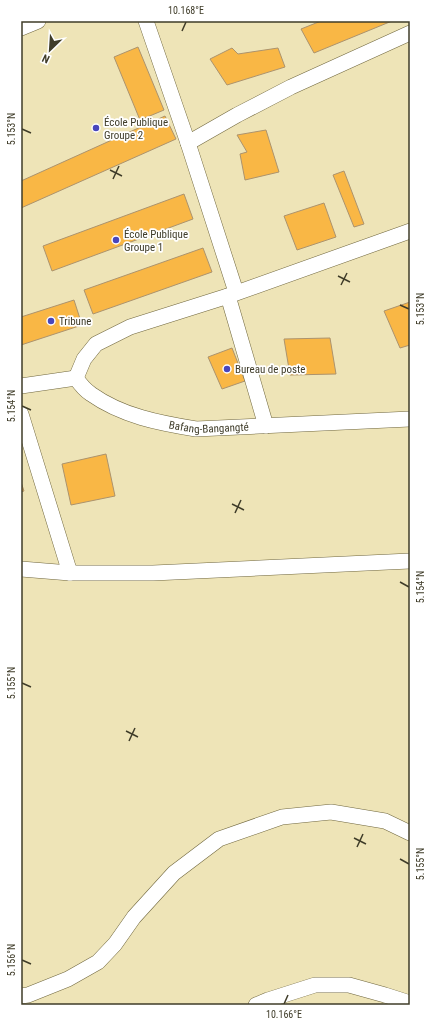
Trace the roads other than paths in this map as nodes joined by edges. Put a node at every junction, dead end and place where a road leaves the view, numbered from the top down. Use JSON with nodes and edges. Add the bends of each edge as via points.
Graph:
{"nodes":[{"id":1,"x":38,"y":21,"type":"edge"},
{"id":2,"x":146,"y":21,"type":"edge"},
{"id":3,"x":21,"y":28,"type":"edge"},
{"id":4,"x":410,"y":33,"type":"edge"},
{"id":5,"x":188,"y":143,"type":"junction"},
{"id":6,"x":410,"y":231,"type":"edge"},
{"id":7,"x":232,"y":294,"type":"junction"},
{"id":8,"x":76,"y":378,"type":"junction"},
{"id":9,"x":21,"y":386,"type":"edge"},
{"id":10,"x":21,"y":414,"type":"edge"},
{"id":11,"x":410,"y":419,"type":"edge"},
{"id":12,"x":266,"y":426,"type":"junction"},
{"id":13,"x":410,"y":561,"type":"edge"},
{"id":14,"x":21,"y":569,"type":"edge"},
{"id":15,"x":70,"y":573,"type":"junction"},
{"id":16,"x":410,"y":833,"type":"edge"},
{"id":17,"x":21,"y":996,"type":"edge"},
{"id":18,"x":410,"y":1003,"type":"edge"},
{"id":19,"x":256,"y":1005,"type":"edge"}],
"edges":[{"from":1,"to":3,"type":"street"},
{"from":2,"to":5,"type":"street"},
{"from":4,"to":5,"type":"street","via":[[290,87]]},
{"from":5,"to":7,"type":"street"},
{"from":6,"to":7,"type":"street"},
{"from":7,"to":8,"type":"street","via":[[130,327],[96,344],[84,359]]},
{"from":7,"to":12,"type":"street"},
{"from":8,"to":9,"type":"street"},
{"from":8,"to":12,"type":"street","name":"Bafang-Bangangté","via":[[89,393],[118,410],[163,423],[196,429]]},
{"from":10,"to":15,"type":"street"},
{"from":11,"to":12,"type":"street","name":"Bafang-Bangangté"},
{"from":13,"to":15,"type":"street","via":[[153,573]]},
{"from":14,"to":15,"type":"street"},
{"from":16,"to":17,"type":"street","via":[[385,821],[331,812],[282,817],[219,839],[174,873],[98,962],[68,979]]},
{"from":18,"to":19,"type":"street","via":[[349,985],[315,985]]}]}
